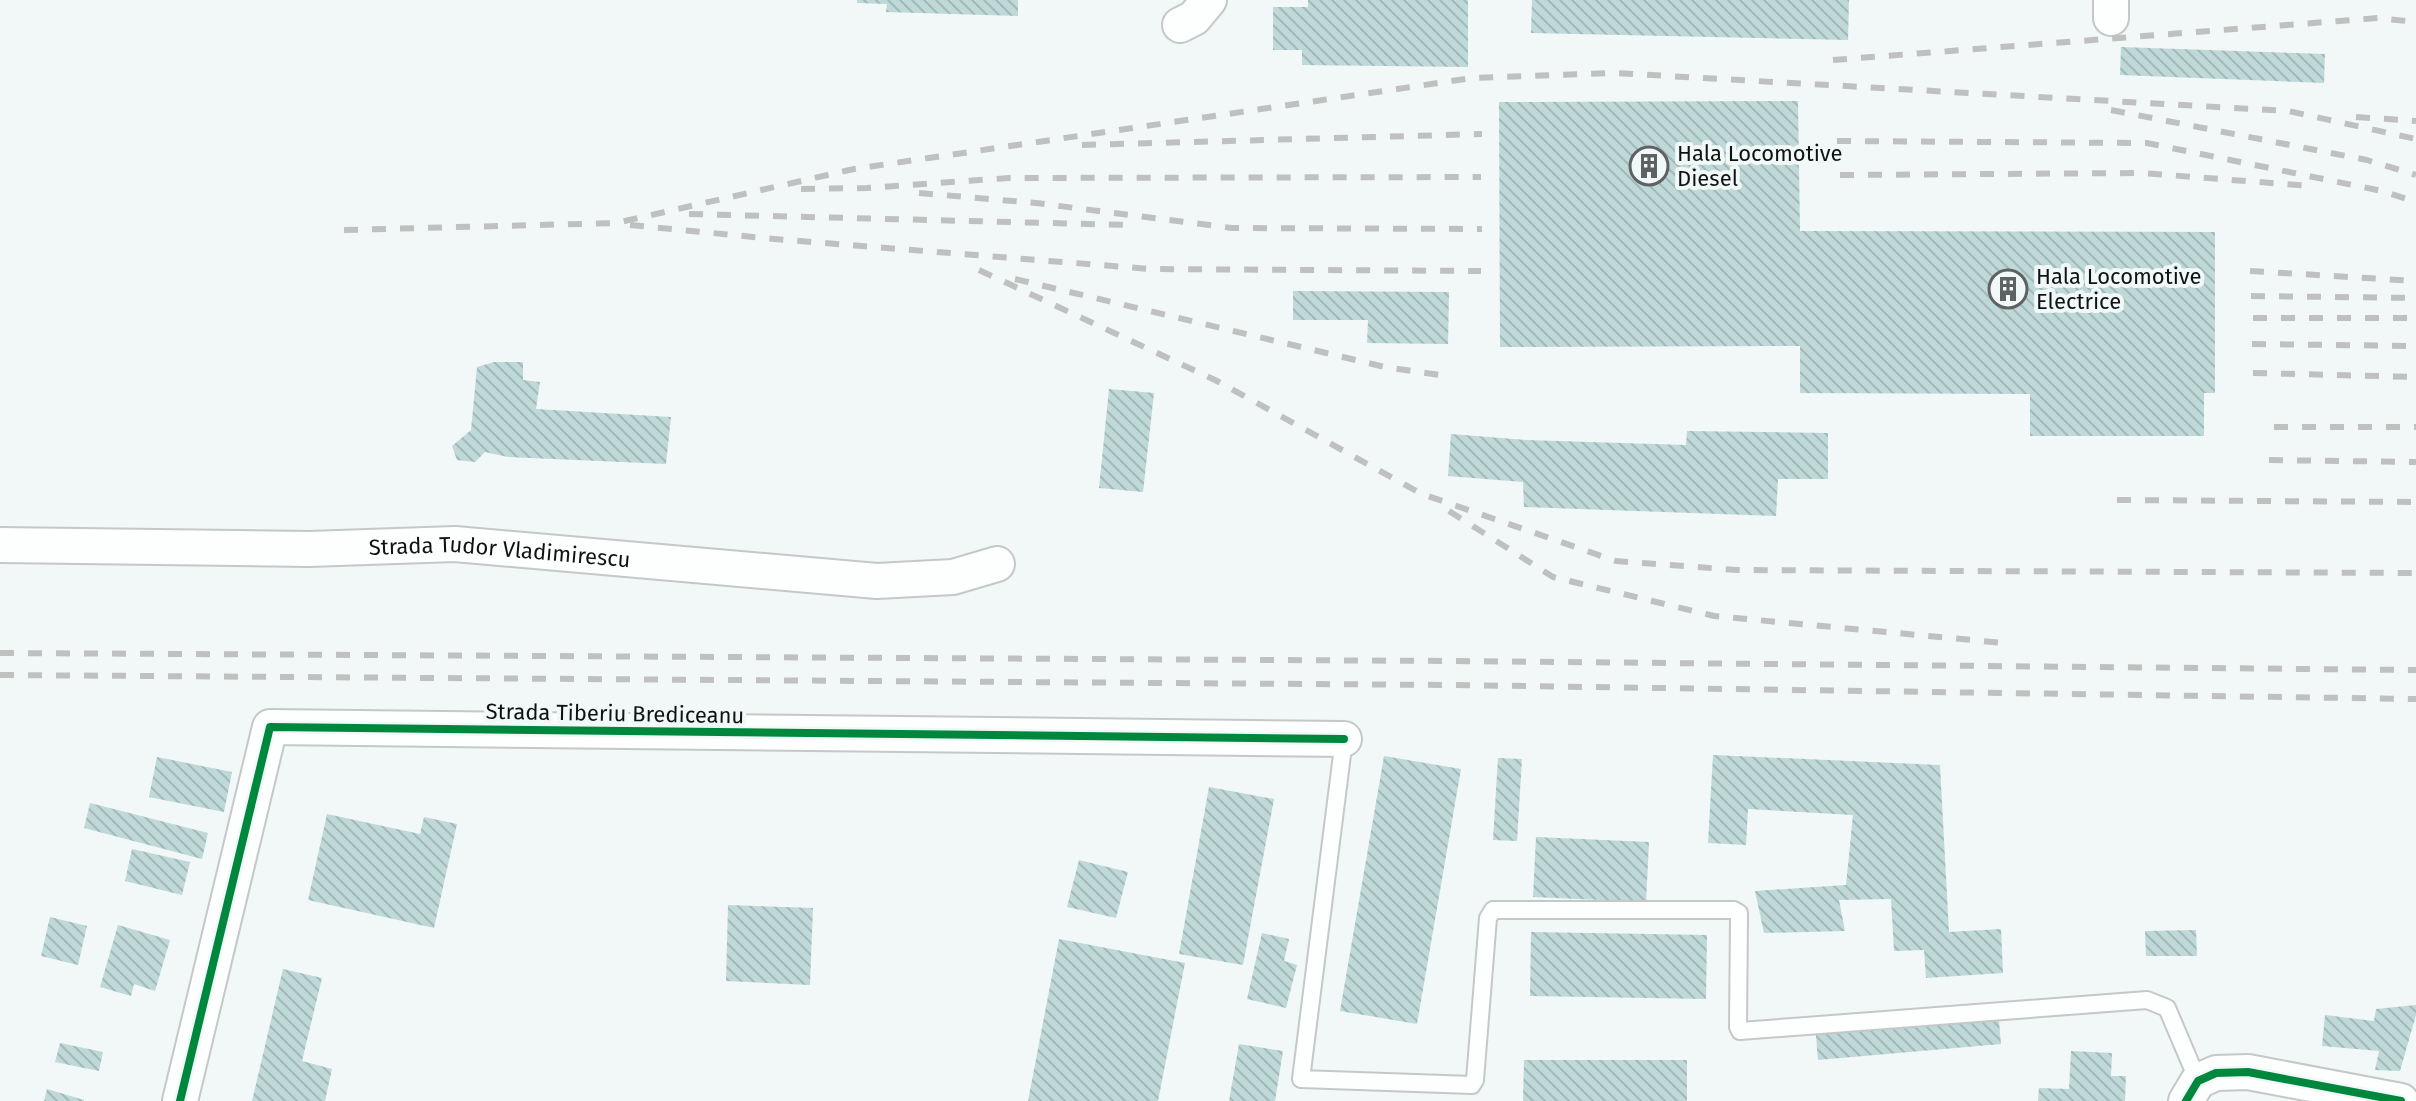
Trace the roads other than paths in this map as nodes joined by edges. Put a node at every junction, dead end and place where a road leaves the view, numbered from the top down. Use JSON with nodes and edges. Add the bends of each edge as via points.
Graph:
{"nodes":[{"id":1,"x":1209,"y":0,"type":"edge"},
{"id":2,"x":1180,"y":25,"type":"dead end"},
{"id":3,"x":0,"y":545,"type":"edge"},
{"id":4,"x":997,"y":564,"type":"dead end"},
{"id":5,"x":1344,"y":739,"type":"joint"},
{"id":6,"x":2192,"y":1091,"type":"edge"},
{"id":7,"x":180,"y":1101,"type":"edge"},
{"id":8,"x":2401,"y":1101,"type":"edge"}],
"edges":[{"from":1,"to":2,"type":"street"},
{"from":3,"to":4,"type":"street","name":"Strada Tudor Vladimirescu","via":[[309,549],[455,544],[877,581],[953,577]]},
{"from":5,"to":6,"type":"lane","via":[[1301,1079],[1472,1085],[1488,918],[1493,910],[1734,910],[1739,913],[1740,1031],[2147,1000],[2167,1008]]},
{"from":5,"to":7,"type":"street","name":"Strada Tiberiu Brediceanu","via":[[270,727]]},
{"from":6,"to":8,"type":"street","via":[[2216,1073],[2248,1072]]}]}
